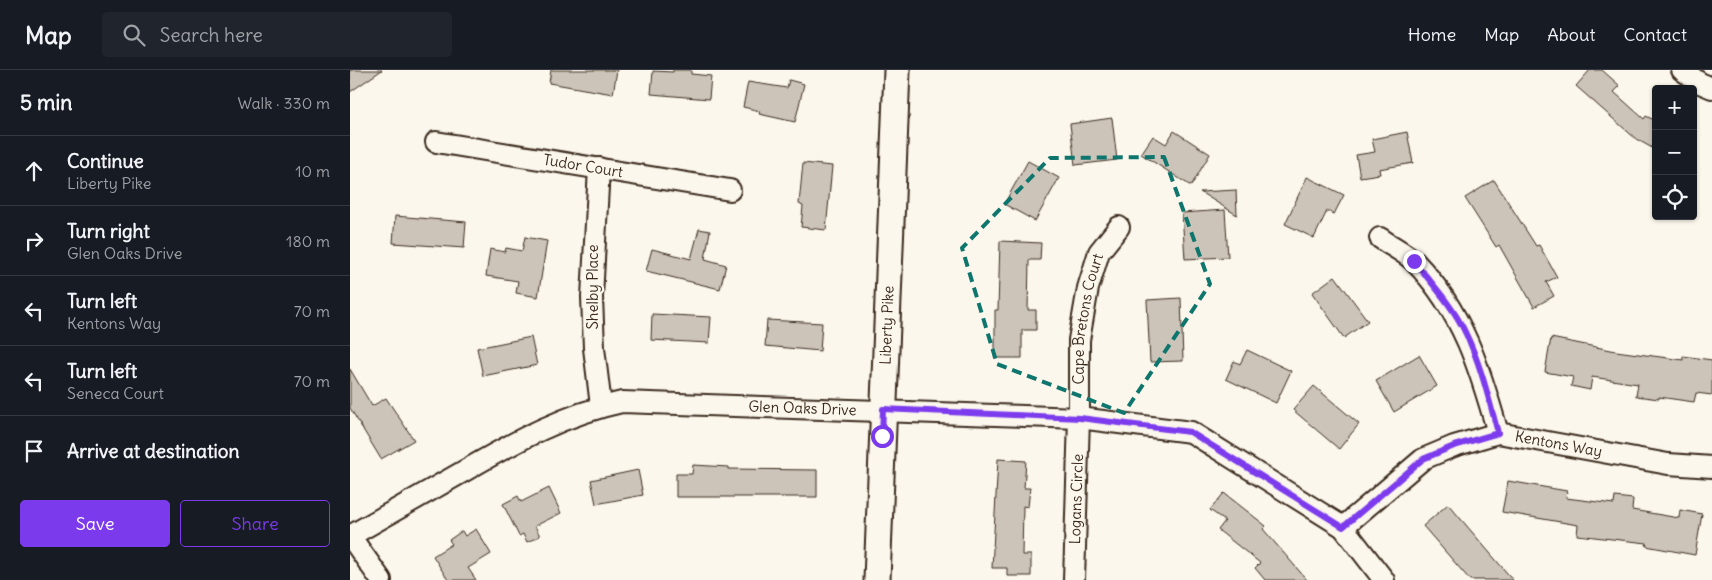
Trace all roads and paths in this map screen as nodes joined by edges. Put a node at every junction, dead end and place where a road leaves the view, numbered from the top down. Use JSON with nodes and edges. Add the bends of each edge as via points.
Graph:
{"nodes":[{"id":1,"x":897,"y":70,"type":"edge"},
{"id":2,"x":1682,"y":70,"type":"edge"},
{"id":3,"x":1712,"y":88,"type":"edge"},
{"id":4,"x":436,"y":142,"type":"dead end"},
{"id":5,"x":600,"y":168,"type":"junction"},
{"id":6,"x":730,"y":190,"type":"dead end"},
{"id":7,"x":1119,"y":227,"type":"dead end"},
{"id":8,"x":1380,"y":238,"type":"dead end"},
{"id":9,"x":601,"y":406,"type":"junction"},
{"id":10,"x":883,"y":409,"type":"junction"},
{"id":11,"x":1080,"y":418,"type":"junction"},
{"id":12,"x":1498,"y":433,"type":"junction"},
{"id":13,"x":1712,"y":468,"type":"edge"},
{"id":14,"x":1343,"y":527,"type":"junction"},
{"id":15,"x":350,"y":536,"type":"edge"},
{"id":16,"x":381,"y":580,"type":"edge"},
{"id":17,"x":878,"y":580,"type":"edge"},
{"id":18,"x":1074,"y":580,"type":"edge"},
{"id":19,"x":1384,"y":580,"type":"edge"}],
"edges":[{"from":1,"to":10,"type":"street","name":"Liberty Pike"},
{"from":2,"to":3,"type":"street"},
{"from":4,"to":5,"type":"street","name":"Tudor Court"},
{"from":5,"to":6,"type":"street","name":"Tudor Court"},
{"from":5,"to":9,"type":"street","name":"Shelby Place","via":[[592,296]]},
{"from":7,"to":11,"type":"street","name":"Cape Bretons Court","via":[[1099,252],[1088,288],[1079,340]]},
{"from":8,"to":12,"type":"street","via":[[1414,261],[1466,332]]},
{"from":9,"to":10,"type":"street","name":"Glen Oaks Drive","via":[[622,402]]},
{"from":9,"to":15,"type":"street","name":"Glen Oaks Drive","via":[[524,436]]},
{"from":10,"to":11,"type":"street","name":"Glen Oaks Drive"},
{"from":10,"to":17,"type":"street","name":"Liberty Pike"},
{"from":11,"to":14,"type":"street","name":"Glen Oaks Drive","via":[[1190,432]]},
{"from":11,"to":18,"type":"street","name":"Logans Circle"},
{"from":12,"to":13,"type":"street","name":"Kentons Way","via":[[1668,464]]},
{"from":12,"to":14,"type":"street","name":"Kentons Way","via":[[1423,459]]},
{"from":14,"to":19,"type":"street","name":"Glen Oaks Drive"},
{"from":15,"to":16,"type":"street"}]}
